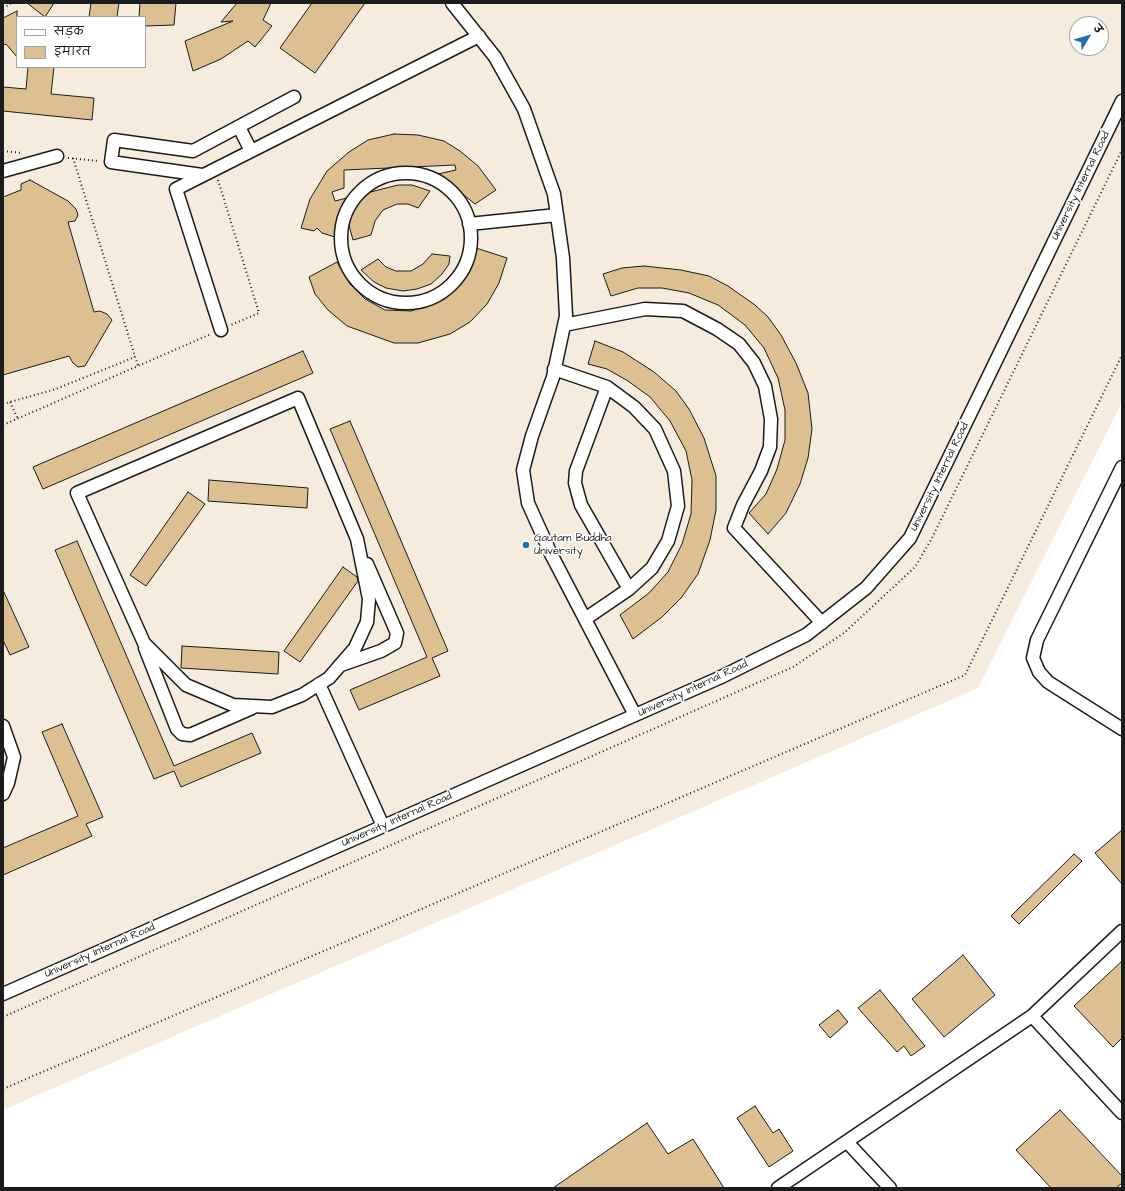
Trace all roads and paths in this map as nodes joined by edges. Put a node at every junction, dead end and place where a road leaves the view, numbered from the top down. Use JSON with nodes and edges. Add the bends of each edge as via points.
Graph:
{"nodes":[{"id":1,"x":12,"y":3,"type":"edge"},
{"id":2,"x":452,"y":3,"type":"edge"},
{"id":3,"x":3,"y":8,"type":"edge"},
{"id":4,"x":479,"y":36,"type":"junction"},
{"id":5,"x":294,"y":97,"type":"dead end"},
{"id":6,"x":1122,"y":101,"type":"edge"},
{"id":7,"x":239,"y":127,"type":"junction"},
{"id":8,"x":1122,"y":150,"type":"edge"},
{"id":9,"x":251,"y":151,"type":"junction"},
{"id":10,"x":57,"y":156,"type":"dead end"},
{"id":11,"x":72,"y":158,"type":"dead end"},
{"id":12,"x":215,"y":169,"type":"junction"},
{"id":13,"x":3,"y":172,"type":"edge"},
{"id":14,"x":202,"y":176,"type":"junction"},
{"id":15,"x":557,"y":216,"type":"junction"},
{"id":16,"x":469,"y":224,"type":"junction"},
{"id":17,"x":564,"y":326,"type":"junction"},
{"id":18,"x":221,"y":330,"type":"junction"},
{"id":19,"x":1122,"y":355,"type":"edge"},
{"id":20,"x":135,"y":357,"type":"junction"},
{"id":21,"x":138,"y":366,"type":"junction"},
{"id":22,"x":554,"y":369,"type":"junction"},
{"id":23,"x":607,"y":387,"type":"junction"},
{"id":24,"x":10,"y":402,"type":"junction"},
{"id":25,"x":3,"y":404,"type":"edge"},
{"id":26,"x":18,"y":419,"type":"junction"},
{"id":27,"x":3,"y":425,"type":"edge"},
{"id":28,"x":1122,"y":467,"type":"edge"},
{"id":29,"x":357,"y":539,"type":"junction"},
{"id":30,"x":629,"y":589,"type":"junction"},
{"id":31,"x":585,"y":620,"type":"junction"},
{"id":32,"x":822,"y":623,"type":"junction"},
{"id":33,"x":144,"y":643,"type":"junction"},
{"id":34,"x":339,"y":666,"type":"junction"},
{"id":35,"x":319,"y":684,"type":"junction"},
{"id":36,"x":255,"y":706,"type":"junction"},
{"id":37,"x":635,"y":715,"type":"junction"},
{"id":38,"x":3,"y":726,"type":"edge"},
{"id":39,"x":1122,"y":728,"type":"edge"},
{"id":40,"x":3,"y":794,"type":"edge"},
{"id":41,"x":383,"y":826,"type":"junction"},
{"id":42,"x":1122,"y":930,"type":"edge"},
{"id":43,"x":4,"y":991,"type":"edge"},
{"id":44,"x":1032,"y":1016,"type":"junction"},
{"id":45,"x":3,"y":1017,"type":"edge"},
{"id":46,"x":3,"y":1089,"type":"edge"},
{"id":47,"x":1122,"y":1113,"type":"edge"},
{"id":48,"x":847,"y":1142,"type":"junction"},
{"id":49,"x":778,"y":1188,"type":"edge"},
{"id":50,"x":890,"y":1188,"type":"edge"}],
"edges":[{"from":1,"to":3,"type":"path"},
{"from":2,"to":4,"type":"street"},
{"from":4,"to":9,"type":"street"},
{"from":4,"to":15,"type":"street","via":[[495,57],[524,109],[554,194]]},
{"from":5,"to":7,"type":"street"},
{"from":6,"to":32,"type":"street","name":"University Internal Road","via":[[910,538],[866,588]]},
{"from":7,"to":9,"type":"street"},
{"from":7,"to":14,"type":"street","via":[[193,151],[114,140],[111,162]]},
{"from":8,"to":45,"type":"path","via":[[932,538],[915,567],[844,633],[793,667]]},
{"from":9,"to":12,"type":"street"},
{"from":10,"to":13,"type":"street"},
{"from":11,"to":20,"type":"path"},
{"from":12,"to":14,"type":"street"},
{"from":12,"to":18,"type":"path","via":[[259,313]]},
{"from":14,"to":18,"type":"street","via":[[176,189]]},
{"from":15,"to":16,"type":"street"},
{"from":15,"to":17,"type":"street","via":[[563,258],[566,316]]},
{"from":16,"to":16,"type":"street","via":[[472,237],[468,261],[454,284],[430,300],[408,304],[383,300],[360,286],[348,268],[340,239],[344,216],[359,192],[379,178],[405,172],[428,176],[452,191],[467,213]]},
{"from":17,"to":22,"type":"street"},
{"from":17,"to":32,"type":"street","via":[[645,309],[683,311],[740,344],[754,363],[765,386],[771,419],[770,447],[734,528]]},
{"from":18,"to":21,"type":"path"},
{"from":19,"to":46,"type":"path","via":[[965,675]]},
{"from":20,"to":21,"type":"path"},
{"from":20,"to":24,"type":"path","via":[[56,388]]},
{"from":21,"to":26,"type":"path"},
{"from":22,"to":23,"type":"street"},
{"from":22,"to":31,"type":"street","via":[[523,470],[528,503]]},
{"from":23,"to":30,"type":"street","via":[[576,471],[575,483],[581,505]]},
{"from":23,"to":30,"type":"street","via":[[634,407],[655,429],[675,478],[678,506],[668,541],[652,568]]},
{"from":24,"to":25,"type":"path"},
{"from":24,"to":26,"type":"path"},
{"from":26,"to":27,"type":"path"},
{"from":28,"to":39,"type":"street","via":[[1037,640],[1033,658],[1039,672],[1048,682]]},
{"from":29,"to":33,"type":"street","via":[[298,398],[77,493]]},
{"from":29,"to":34,"type":"street","via":[[369,599],[367,622],[355,648]]},
{"from":29,"to":34,"type":"street","via":[[397,633],[394,643],[381,651]]},
{"from":30,"to":31,"type":"street"},
{"from":31,"to":37,"type":"street"},
{"from":32,"to":37,"type":"street","name":"University Internal Road","via":[[806,635],[725,675]]},
{"from":33,"to":36,"type":"street","via":[[186,685],[234,705]]},
{"from":33,"to":36,"type":"street","via":[[177,729],[182,734],[190,735]]},
{"from":34,"to":35,"type":"street","via":[[329,678]]},
{"from":35,"to":36,"type":"street","via":[[302,695],[272,707]]},
{"from":35,"to":41,"type":"street"},
{"from":37,"to":41,"type":"street","name":"University Internal Road"},
{"from":38,"to":40,"type":"street","via":[[14,757]]},
{"from":41,"to":43,"type":"street","name":"University Internal Road"},
{"from":42,"to":44,"type":"street"},
{"from":44,"to":47,"type":"street"},
{"from":44,"to":48,"type":"street"},
{"from":48,"to":49,"type":"street"},
{"from":48,"to":50,"type":"street"}]}
